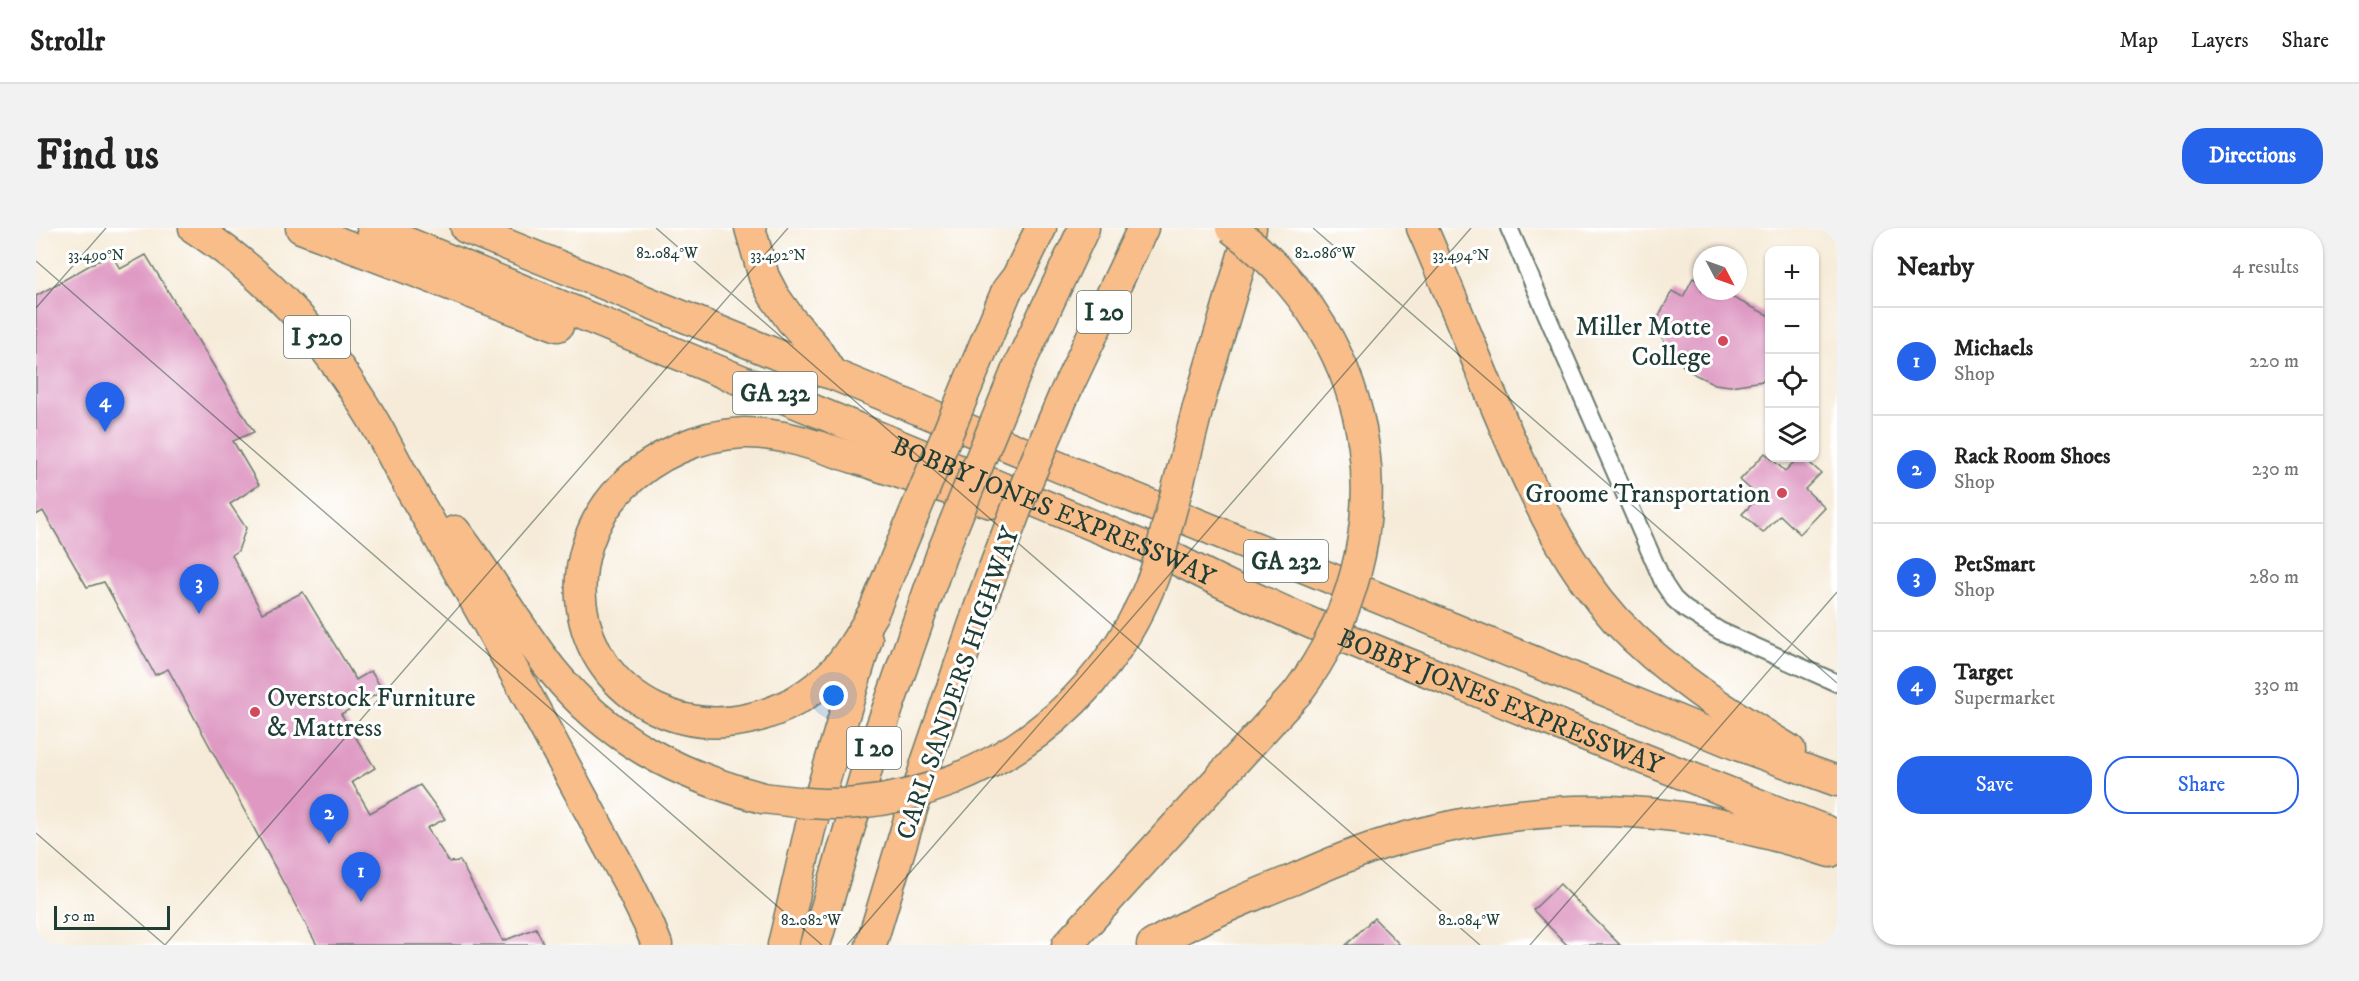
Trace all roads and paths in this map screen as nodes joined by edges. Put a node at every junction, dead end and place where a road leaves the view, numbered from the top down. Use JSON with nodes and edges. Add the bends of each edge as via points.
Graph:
{"nodes":[{"id":1,"x":194,"y":228,"type":"edge"},
{"id":2,"x":301,"y":228,"type":"edge"},
{"id":3,"x":372,"y":228,"type":"edge"},
{"id":4,"x":466,"y":228,"type":"edge"},
{"id":5,"x":501,"y":228,"type":"edge"},
{"id":6,"x":750,"y":228,"type":"edge"},
{"id":7,"x":1024,"y":228,"type":"edge"},
{"id":8,"x":1041,"y":228,"type":"edge"},
{"id":9,"x":1084,"y":228,"type":"edge"},
{"id":10,"x":1143,"y":228,"type":"edge"},
{"id":11,"x":1231,"y":228,"type":"edge"},
{"id":12,"x":1251,"y":228,"type":"edge"},
{"id":13,"x":1422,"y":228,"type":"edge"},
{"id":14,"x":1509,"y":228,"type":"edge"},
{"id":15,"x":1007,"y":290,"type":"junction"},
{"id":16,"x":635,"y":298,"type":"junction"},
{"id":17,"x":831,"y":374,"type":"junction"},
{"id":18,"x":751,"y":384,"type":"junction"},
{"id":19,"x":403,"y":477,"type":"junction"},
{"id":20,"x":1218,"y":581,"type":"junction"},
{"id":21,"x":873,"y":613,"type":"junction"},
{"id":22,"x":1837,"y":683,"type":"edge"},
{"id":23,"x":1837,"y":779,"type":"edge"},
{"id":24,"x":1837,"y":834,"type":"edge"},
{"id":25,"x":1837,"y":854,"type":"edge"},
{"id":26,"x":657,"y":945,"type":"edge"},
{"id":27,"x":783,"y":945,"type":"edge"},
{"id":28,"x":815,"y":945,"type":"edge"},
{"id":29,"x":872,"y":945,"type":"edge"},
{"id":30,"x":1067,"y":945,"type":"edge"},
{"id":31,"x":1152,"y":945,"type":"edge"}],
"edges":[{"from":1,"to":19,"type":"highway","number":"I 520","via":[[253,271],[294,310],[337,363]]},
{"from":2,"to":18,"type":"highway","via":[[618,348]]},
{"from":3,"to":18,"type":"highway","name":"BOBBY JONES EXPRESSWAY","number":"GA 232"},
{"from":4,"to":16,"type":"highway","name":"BOBBY JONES EXPRESSWAY","number":"GA 232"},
{"from":5,"to":16,"type":"highway"},
{"from":6,"to":17,"type":"highway","via":[[764,277],[774,296]]},
{"from":7,"to":15,"type":"highway"},
{"from":8,"to":15,"type":"highway"},
{"from":9,"to":28,"type":"highway","number":"I 20","bridge":true,"via":[[1016,372],[942,553],[873,751]]},
{"from":10,"to":29,"type":"highway","name":"CARL SANDERS HIGHWAY","number":"I 20","bridge":true,"via":[[1064,395],[983,597],[923,770]]},
{"from":11,"to":30,"type":"highway","bridge":true,"via":[[1286,277],[1320,323],[1349,386],[1364,439],[1366,519],[1358,564],[1338,625],[1297,693]]},
{"from":12,"to":19,"type":"highway","bridge":true,"via":[[1152,579],[1121,643],[1088,687],[1050,724],[970,773],[909,795],[856,803],[809,804],[763,798],[721,787],[638,747],[594,713],[553,670],[456,532]]},
{"from":13,"to":23,"type":"highway","via":[[1538,501],[1564,550],[1597,597],[1636,640],[1698,693]]},
{"from":14,"to":22,"type":"street","via":[[1664,584],[1674,599],[1702,622]]},
{"from":15,"to":21,"type":"highway","bridge":true},
{"from":16,"to":17,"type":"highway","name":"BOBBY JONES EXPRESSWAY","number":"GA 232"},
{"from":17,"to":23,"type":"highway","name":"BOBBY JONES EXPRESSWAY","number":"GA 232","via":[[1718,738]]},
{"from":18,"to":20,"type":"highway","name":"BOBBY JONES EXPRESSWAY","number":"GA 232","via":[[1177,560]]},
{"from":19,"to":26,"type":"highway","via":[[622,870]]},
{"from":20,"to":21,"type":"highway","via":[[1174,570],[1035,518],[812,444],[743,433],[685,446],[648,465],[602,511],[581,566],[582,616],[606,664],[641,700],[694,721],[758,717],[800,699],[835,670]]},
{"from":20,"to":24,"type":"highway","name":"BOBBY JONES EXPRESSWAY","number":"GA 232","via":[[1410,665]]},
{"from":21,"to":27,"type":"highway","via":[[810,829]]},
{"from":25,"to":31,"type":"highway","via":[[1709,819],[1623,810],[1506,816],[1387,843],[1225,907]]}]}
